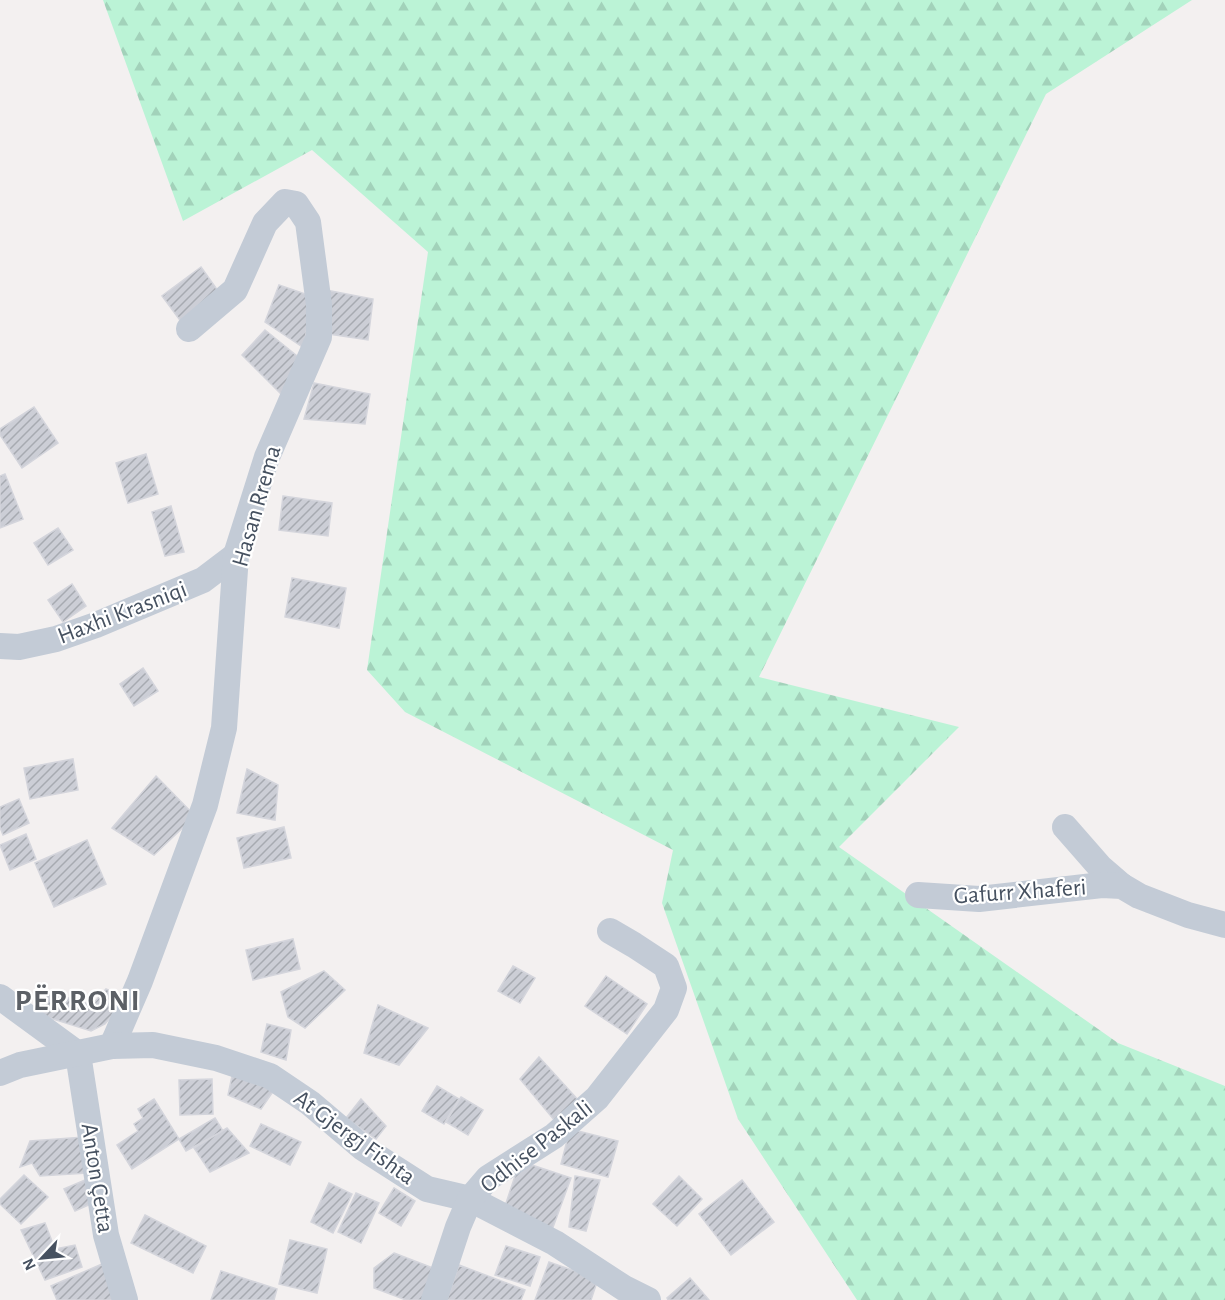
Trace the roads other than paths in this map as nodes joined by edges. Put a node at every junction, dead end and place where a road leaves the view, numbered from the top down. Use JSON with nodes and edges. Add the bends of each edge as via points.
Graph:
{"nodes":[{"id":1,"x":189,"y":329,"type":"dead end"},
{"id":2,"x":236,"y":555,"type":"junction"},
{"id":3,"x":0,"y":646,"type":"edge"},
{"id":4,"x":1065,"y":827,"type":"dead end"},
{"id":5,"x":1122,"y":886,"type":"junction"},
{"id":6,"x":918,"y":895,"type":"dead end"},
{"id":7,"x":1225,"y":925,"type":"edge"},
{"id":8,"x":610,"y":931,"type":"dead end"},
{"id":9,"x":0,"y":997,"type":"edge"},
{"id":10,"x":112,"y":1046,"type":"junction"},
{"id":11,"x":78,"y":1054,"type":"junction"},
{"id":12,"x":0,"y":1073,"type":"edge"},
{"id":13,"x":470,"y":1199,"type":"junction"},
{"id":14,"x":125,"y":1300,"type":"edge"},
{"id":15,"x":434,"y":1300,"type":"edge"},
{"id":16,"x":648,"y":1300,"type":"edge"}],
"edges":[{"from":1,"to":2,"type":"street","name":"Hasan Rrema","via":[[235,290],[266,223],[285,202],[296,204],[308,222],[319,337],[267,457]]},
{"from":2,"to":3,"type":"street","name":"Haxhi Krasniqi","via":[[203,580],[96,625],[19,648]]},
{"from":2,"to":10,"type":"street","name":"Hasan Rrema","via":[[224,729],[205,805]]},
{"from":4,"to":5,"type":"street","name":"Gafurr Xhaferi"},
{"from":5,"to":6,"type":"street","name":"Gafurr Xhaferi","via":[[980,899]]},
{"from":5,"to":7,"type":"street","name":"Gafurr Xhaferi","via":[[1188,915]]},
{"from":8,"to":13,"type":"street","name":"Odhise Paskali","via":[[666,966],[674,988],[666,1010],[597,1098],[554,1136],[488,1178]]},
{"from":9,"to":11,"type":"street"},
{"from":10,"to":11,"type":"street","name":"At Gjergj Fishta"},
{"from":10,"to":13,"type":"street","name":"At Gjergj Fishta","via":[[153,1045],[216,1058],[270,1076],[310,1103],[363,1148],[427,1189]]},
{"from":11,"to":12,"type":"street","name":"At Gjergj Fishta","via":[[20,1065]]},
{"from":11,"to":14,"type":"street","name":"Anton Çetta","via":[[106,1235]]},
{"from":13,"to":15,"type":"street"},
{"from":13,"to":16,"type":"street","name":"At Gjergj Fishta","via":[[555,1243]]}]}
